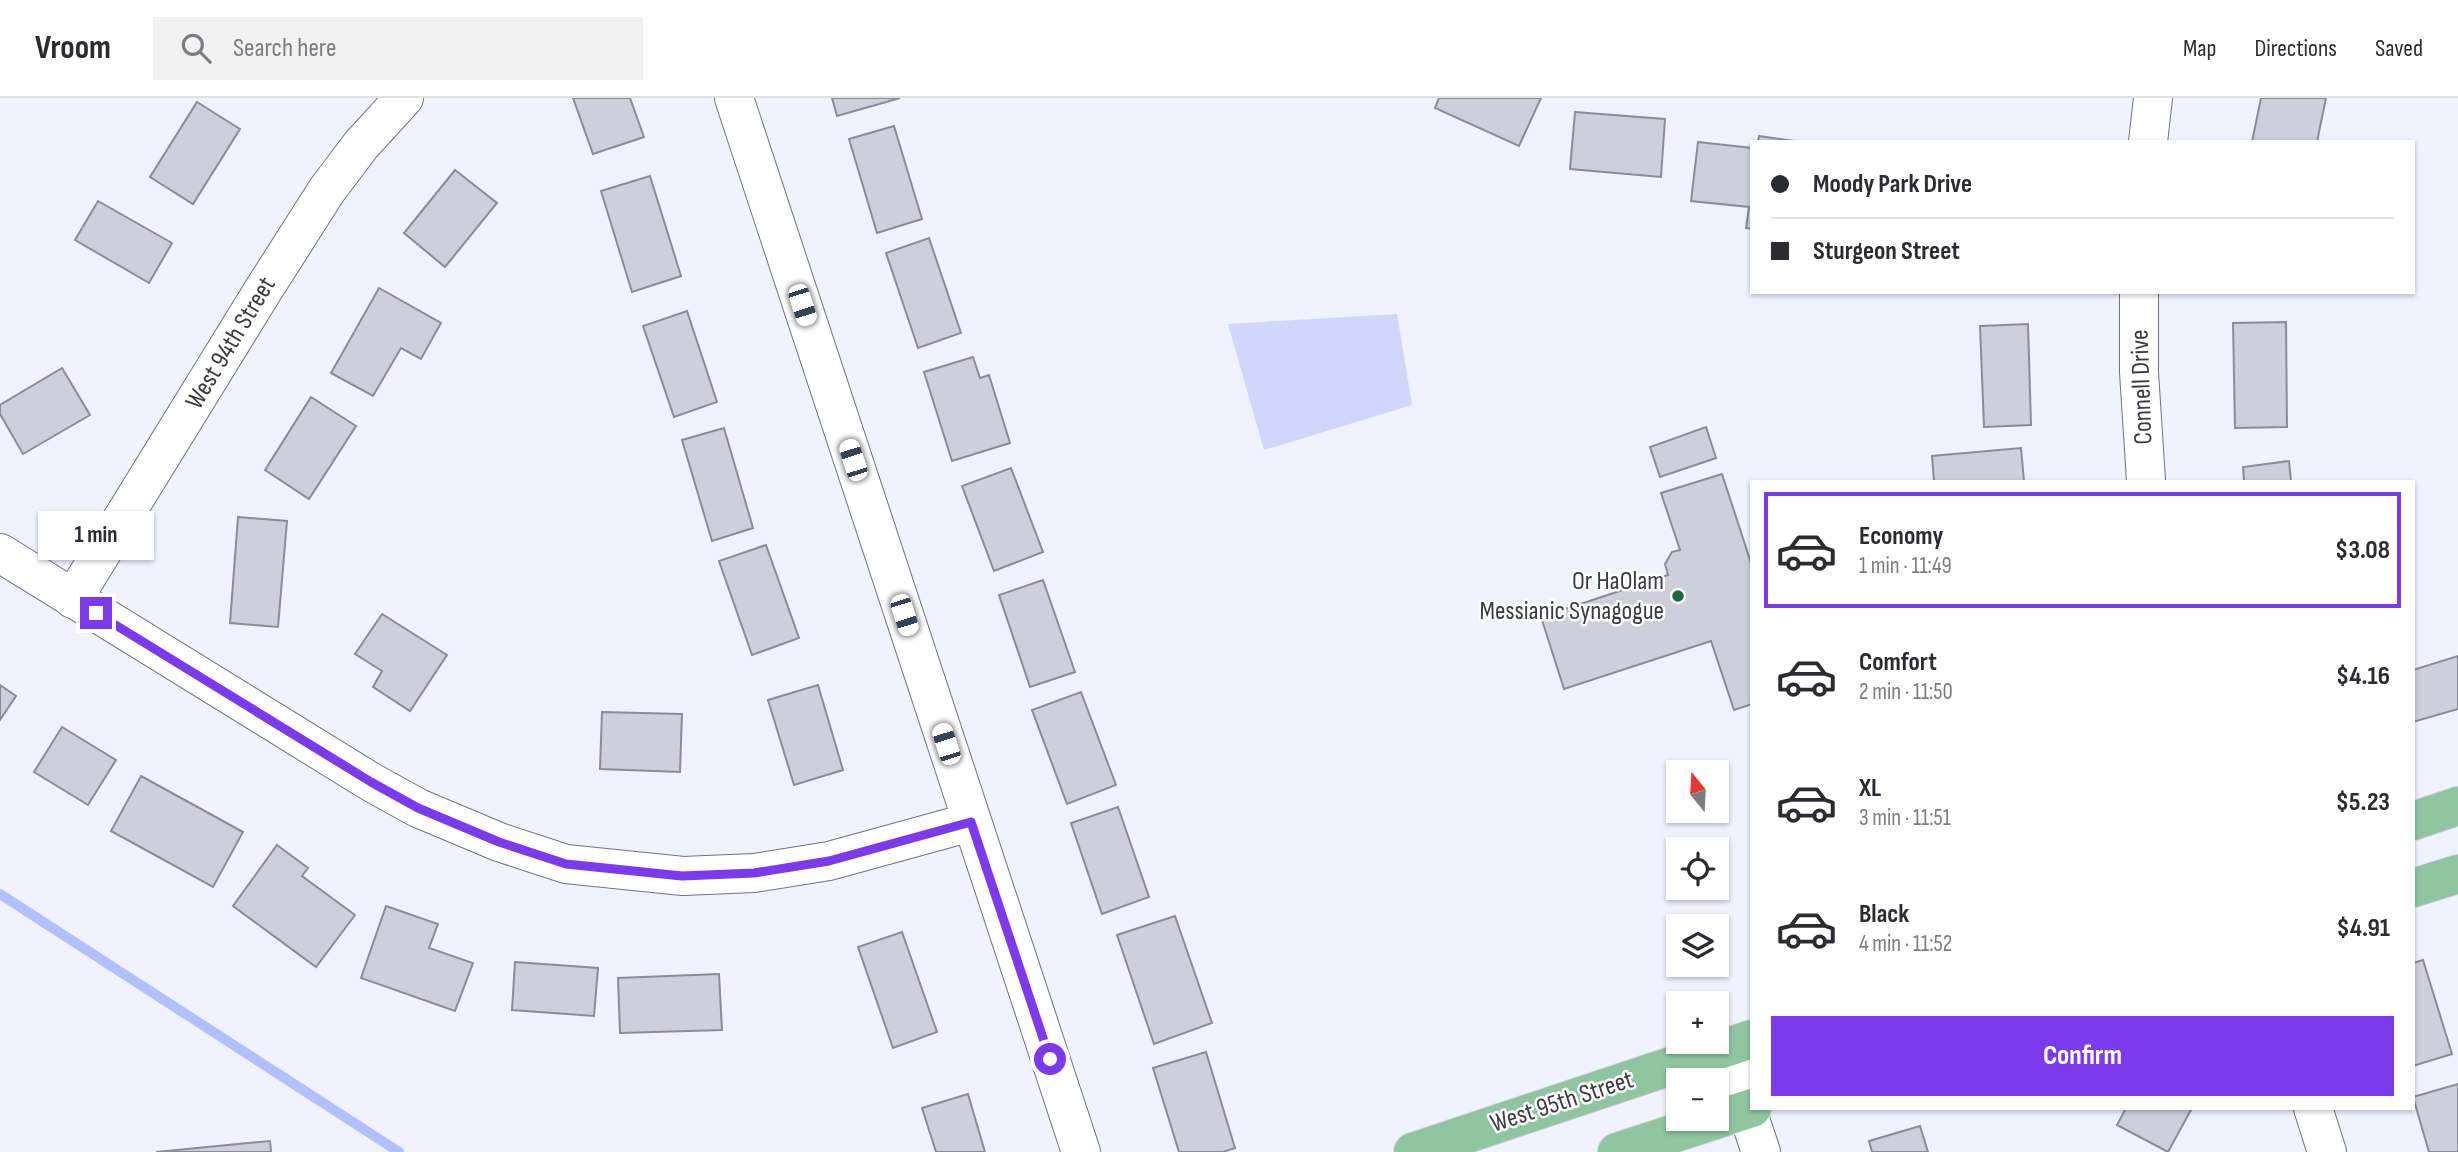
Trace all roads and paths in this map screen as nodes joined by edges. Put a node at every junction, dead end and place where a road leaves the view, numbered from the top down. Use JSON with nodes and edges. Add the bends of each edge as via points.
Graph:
{"nodes":[{"id":1,"x":404,"y":98,"type":"edge"},
{"id":2,"x":734,"y":98,"type":"edge"},
{"id":3,"x":2153,"y":98,"type":"edge"},
{"id":4,"x":2148,"y":140,"type":"edge"},
{"id":5,"x":2139,"y":294,"type":"edge"},
{"id":6,"x":2146,"y":480,"type":"edge"},
{"id":7,"x":0,"y":553,"type":"edge"},
{"id":8,"x":73,"y":598,"type":"junction"},
{"id":9,"x":2458,"y":806,"type":"edge"},
{"id":10,"x":2415,"y":820,"type":"edge"},
{"id":11,"x":971,"y":822,"type":"junction"},
{"id":12,"x":2458,"y":873,"type":"edge"},
{"id":13,"x":2415,"y":887,"type":"edge"},
{"id":14,"x":1739,"y":1044,"type":"edge"},
{"id":15,"x":1749,"y":1108,"type":"edge"},
{"id":16,"x":2314,"y":1110,"type":"edge"},
{"id":17,"x":1081,"y":1152,"type":"edge"},
{"id":18,"x":1413,"y":1152,"type":"edge"},
{"id":19,"x":1618,"y":1152,"type":"edge"},
{"id":20,"x":1761,"y":1152,"type":"edge"},
{"id":21,"x":2327,"y":1152,"type":"edge"}],
"edges":[{"from":1,"to":8,"type":"street","name":"West 94th Street","via":[[327,190]]},
{"from":2,"to":11,"type":"street"},
{"from":3,"to":4,"type":"street"},
{"from":5,"to":6,"type":"street","name":"Connell Drive"},
{"from":7,"to":8,"type":"street"},
{"from":8,"to":11,"type":"street","via":[[418,808],[566,864],[682,876],[754,873],[829,861]]},
{"from":9,"to":10,"type":"main road"},
{"from":11,"to":17,"type":"street"},
{"from":12,"to":13,"type":"main road"},
{"from":14,"to":15,"type":"street"},
{"from":14,"to":18,"type":"main road","name":"West 95th Street"},
{"from":15,"to":19,"type":"main road"},
{"from":15,"to":20,"type":"street"},
{"from":16,"to":21,"type":"street"}]}
